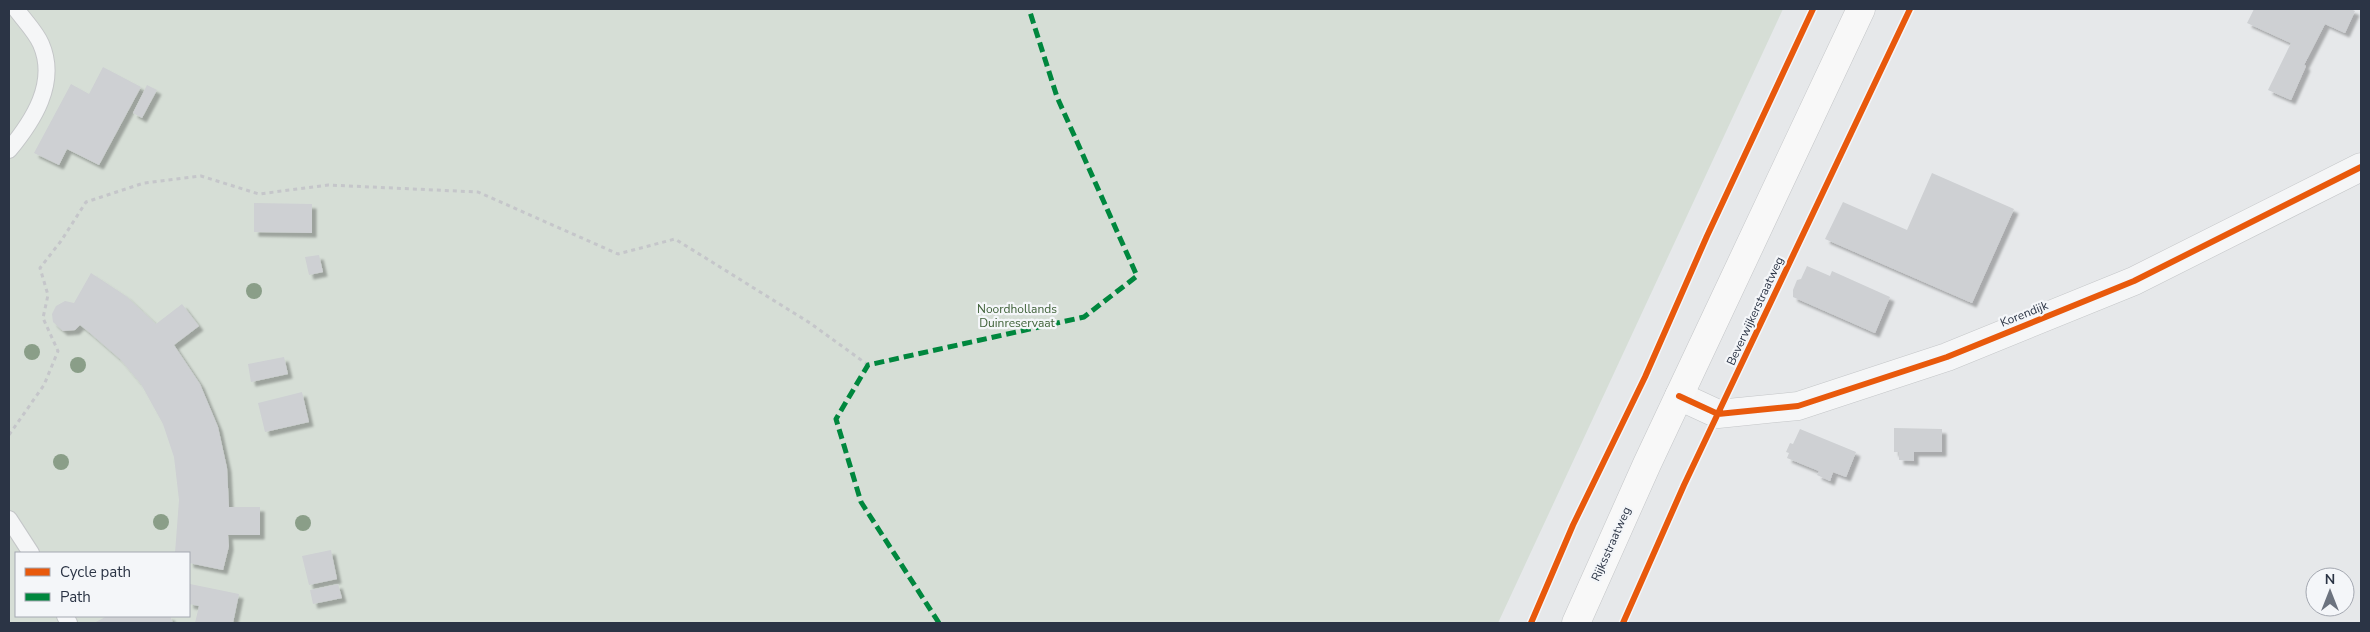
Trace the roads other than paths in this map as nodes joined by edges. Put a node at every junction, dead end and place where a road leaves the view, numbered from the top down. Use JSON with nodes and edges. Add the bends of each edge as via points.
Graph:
{"nodes":[{"id":1,"x":16,"y":9,"type":"edge"},
{"id":2,"x":1861,"y":9,"type":"edge"},
{"id":3,"x":9,"y":150,"type":"edge"},
{"id":4,"x":2361,"y":167,"type":"edge"},
{"id":5,"x":1679,"y":396,"type":"junction"},
{"id":6,"x":9,"y":519,"type":"edge"},
{"id":7,"x":30,"y":552,"type":"edge"},
{"id":8,"x":1576,"y":623,"type":"edge"}],
"edges":[{"from":1,"to":3,"type":"lane","via":[[40,43],[47,65],[43,95],[28,126]]},
{"from":2,"to":5,"type":"main road"},
{"from":4,"to":5,"type":"street","name":"Korendijk","via":[[2134,281],[1947,357],[1798,406],[1718,414]]},
{"from":5,"to":8,"type":"main road","name":"Rijksstraatweg"},
{"from":6,"to":7,"type":"lane"}]}
